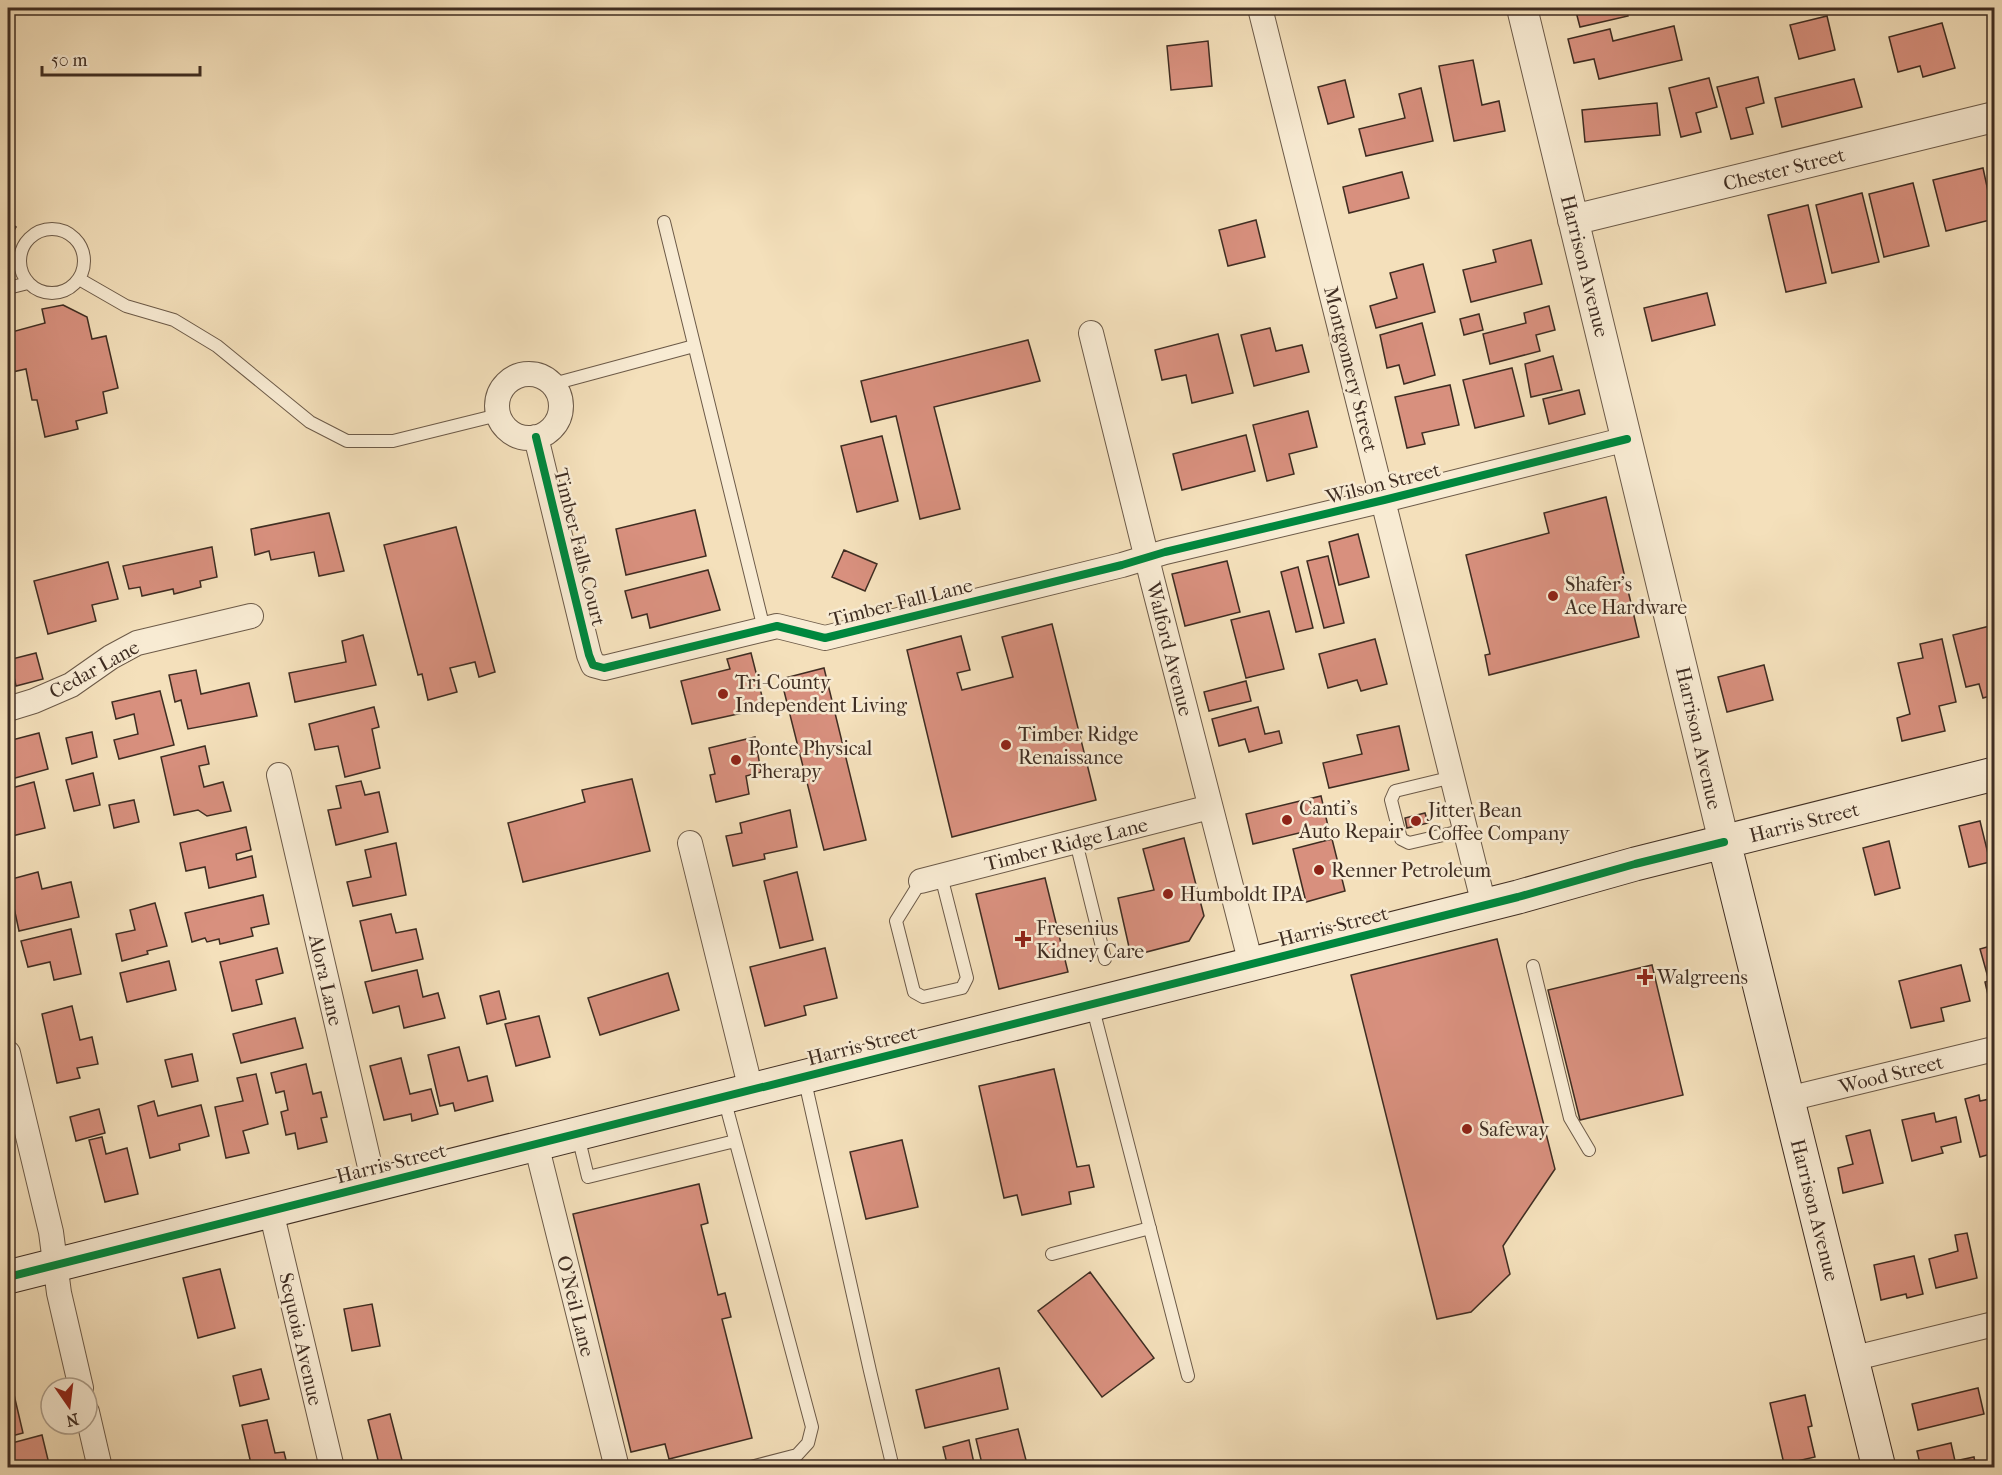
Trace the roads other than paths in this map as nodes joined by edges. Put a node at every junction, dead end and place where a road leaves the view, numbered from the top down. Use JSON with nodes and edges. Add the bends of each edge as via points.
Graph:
{"nodes":[{"id":1,"x":1260,"y":8,"type":"edge"},
{"id":2,"x":1522,"y":8,"type":"edge"},
{"id":3,"x":1995,"y":117,"type":"edge"},
{"id":4,"x":1573,"y":220,"type":"junction"},
{"id":5,"x":664,"y":222,"type":"dead end"},
{"id":6,"x":79,"y":279,"type":"junction"},
{"id":7,"x":28,"y":283,"type":"junction"},
{"id":8,"x":8,"y":288,"type":"edge"},
{"id":9,"x":1091,"y":333,"type":"dead end"},
{"id":10,"x":694,"y":346,"type":"junction"},
{"id":11,"x":553,"y":384,"type":"junction"},
{"id":12,"x":498,"y":415,"type":"junction"},
{"id":13,"x":536,"y":437,"type":"junction"},
{"id":14,"x":1627,"y":439,"type":"junction"},
{"id":15,"x":1384,"y":500,"type":"junction"},
{"id":16,"x":1147,"y":558,"type":"junction"},
{"id":17,"x":251,"y":616,"type":"dead end"},
{"id":18,"x":764,"y":629,"type":"junction"},
{"id":19,"x":593,"y":664,"type":"joint"},
{"id":20,"x":8,"y":709,"type":"edge"},
{"id":21,"x":1995,"y":774,"type":"edge"},
{"id":22,"x":279,"y":775,"type":"dead end"},
{"id":23,"x":1453,"y":777,"type":"junction"},
{"id":24,"x":1210,"y":807,"type":"junction"},
{"id":25,"x":1465,"y":830,"type":"junction"},
{"id":26,"x":1076,"y":842,"type":"junction"},
{"id":27,"x":1724,"y":842,"type":"junction"},
{"id":28,"x":690,"y":843,"type":"dead end"},
{"id":29,"x":931,"y":878,"type":"junction"},
{"id":30,"x":1484,"y":905,"type":"junction"},
{"id":31,"x":1105,"y":959,"type":"dead end"},
{"id":32,"x":1251,"y":964,"type":"junction"},
{"id":33,"x":1533,"y":966,"type":"dead end"},
{"id":34,"x":1092,"y":1004,"type":"junction"},
{"id":35,"x":1995,"y":1049,"type":"edge"},
{"id":36,"x":8,"y":1053,"type":"edge"},
{"id":37,"x":804,"y":1077,"type":"junction"},
{"id":38,"x":737,"y":1094,"type":"junction"},
{"id":39,"x":1788,"y":1099,"type":"junction"},
{"id":40,"x":578,"y":1134,"type":"junction"},
{"id":41,"x":735,"y":1141,"type":"junction"},
{"id":42,"x":536,"y":1144,"type":"junction"},
{"id":43,"x":1589,"y":1150,"type":"dead end"},
{"id":44,"x":374,"y":1184,"type":"junction"},
{"id":45,"x":271,"y":1211,"type":"junction"},
{"id":46,"x":1150,"y":1228,"type":"junction"},
{"id":47,"x":1052,"y":1254,"type":"dead end"},
{"id":48,"x":55,"y":1265,"type":"junction"},
{"id":49,"x":8,"y":1277,"type":"edge"},
{"id":50,"x":1995,"y":1324,"type":"edge"},
{"id":51,"x":1851,"y":1359,"type":"junction"},
{"id":52,"x":78,"y":1376,"type":"edge"},
{"id":53,"x":1188,"y":1376,"type":"dead end"},
{"id":54,"x":93,"y":1436,"type":"edge"},
{"id":55,"x":100,"y":1467,"type":"edge"},
{"id":56,"x":332,"y":1467,"type":"edge"},
{"id":57,"x":617,"y":1467,"type":"edge"},
{"id":58,"x":747,"y":1467,"type":"edge"},
{"id":59,"x":893,"y":1467,"type":"edge"},
{"id":60,"x":1879,"y":1467,"type":"edge"}],
"edges":[{"from":1,"to":15,"type":"street","name":"Montgomery Street"},
{"from":2,"to":4,"type":"street","name":"Harrison Avenue"},
{"from":3,"to":4,"type":"street","name":"Chester Street"},
{"from":4,"to":14,"type":"street","name":"Harrison Avenue"},
{"from":5,"to":10,"type":"lane"},
{"from":6,"to":7,"type":"lane","via":[[57,293],[36,290]]},
{"from":6,"to":7,"type":"lane","via":[[84,264],[79,243],[72,235],[52,228],[41,230],[24,243],[19,264]]},
{"from":6,"to":12,"type":"lane","via":[[126,306],[174,320],[217,346],[310,422],[347,441],[393,441]]},
{"from":7,"to":8,"type":"lane"},
{"from":9,"to":16,"type":"street","name":"Walford Avenue"},
{"from":10,"to":11,"type":"lane"},
{"from":10,"to":18,"type":"lane"},
{"from":11,"to":12,"type":"street","via":[[534,374],[513,377],[498,394]]},
{"from":11,"to":13,"type":"street","via":[[559,394],[560,415],[554,425]]},
{"from":12,"to":13,"type":"street","via":[[517,436]]},
{"from":13,"to":19,"type":"street","name":"Timber Falls Court"},
{"from":14,"to":15,"type":"street","name":"Wilson Street"},
{"from":14,"to":27,"type":"street","name":"Harrison Avenue"},
{"from":15,"to":16,"type":"street","name":"Wilson Street"},
{"from":15,"to":23,"type":"street","name":"Montgomery Street"},
{"from":16,"to":18,"type":"street","name":"Timber Fall Lane","via":[[825,638],[777,626]]},
{"from":16,"to":24,"type":"street","name":"Walford Avenue"},
{"from":17,"to":20,"type":"street","name":"Cedar Lane","via":[[137,643],[71,685]]},
{"from":18,"to":19,"type":"street","name":"Timber Fall Lane","via":[[604,668]]},
{"from":21,"to":27,"type":"main road","name":"Harris Street"},
{"from":22,"to":44,"type":"street","name":"Alora Lane"},
{"from":23,"to":25,"type":"street","name":"Montgomery Street"},
{"from":23,"to":25,"type":"lane","via":[[1395,791],[1391,800],[1401,839],[1409,843]]},
{"from":24,"to":26,"type":"street","name":"Timber Ridge Lane"},
{"from":24,"to":32,"type":"street","name":"Walford Avenue"},
{"from":25,"to":30,"type":"street","name":"Montgomery Street"},
{"from":26,"to":29,"type":"street","name":"Timber Ridge Lane"},
{"from":26,"to":31,"type":"lane"},
{"from":27,"to":30,"type":"main road","name":"Harris Street"},
{"from":27,"to":39,"type":"main road","name":"Harrison Avenue"},
{"from":28,"to":38,"type":"street"},
{"from":29,"to":29,"type":"lane","via":[[967,978],[962,988],[923,997],[914,992],[896,921]]},
{"from":30,"to":32,"type":"main road","name":"Harris Street"},
{"from":32,"to":34,"type":"main road","name":"Harris Street"},
{"from":33,"to":43,"type":"lane","via":[[1570,1118]]},
{"from":34,"to":37,"type":"main road","name":"Harris Street"},
{"from":34,"to":46,"type":"lane"},
{"from":35,"to":39,"type":"street","name":"Wood Street"},
{"from":36,"to":48,"type":"street","via":[[51,1232]]},
{"from":37,"to":38,"type":"main road","name":"Harris Street"},
{"from":37,"to":59,"type":"lane"},
{"from":38,"to":40,"type":"main road","name":"Harris Street"},
{"from":38,"to":41,"type":"lane"},
{"from":39,"to":51,"type":"main road","name":"Harrison Avenue"},
{"from":40,"to":41,"type":"lane","via":[[588,1178]]},
{"from":40,"to":42,"type":"main road","name":"Harris Street"},
{"from":41,"to":58,"type":"lane","via":[[812,1427],[808,1443],[797,1455]]},
{"from":42,"to":44,"type":"main road","name":"Harris Street"},
{"from":42,"to":57,"type":"street","name":"O'Neil Lane"},
{"from":44,"to":45,"type":"main road","name":"Harris Street"},
{"from":45,"to":48,"type":"main road","name":"Harris Street"},
{"from":45,"to":56,"type":"street","name":"Sequoia Avenue"},
{"from":46,"to":47,"type":"lane"},
{"from":46,"to":53,"type":"lane"},
{"from":48,"to":49,"type":"main road","name":"Harris Street"},
{"from":48,"to":52,"type":"street"},
{"from":50,"to":51,"type":"street"},
{"from":51,"to":60,"type":"main road","name":"Harrison Avenue"},
{"from":54,"to":55,"type":"street"}]}
